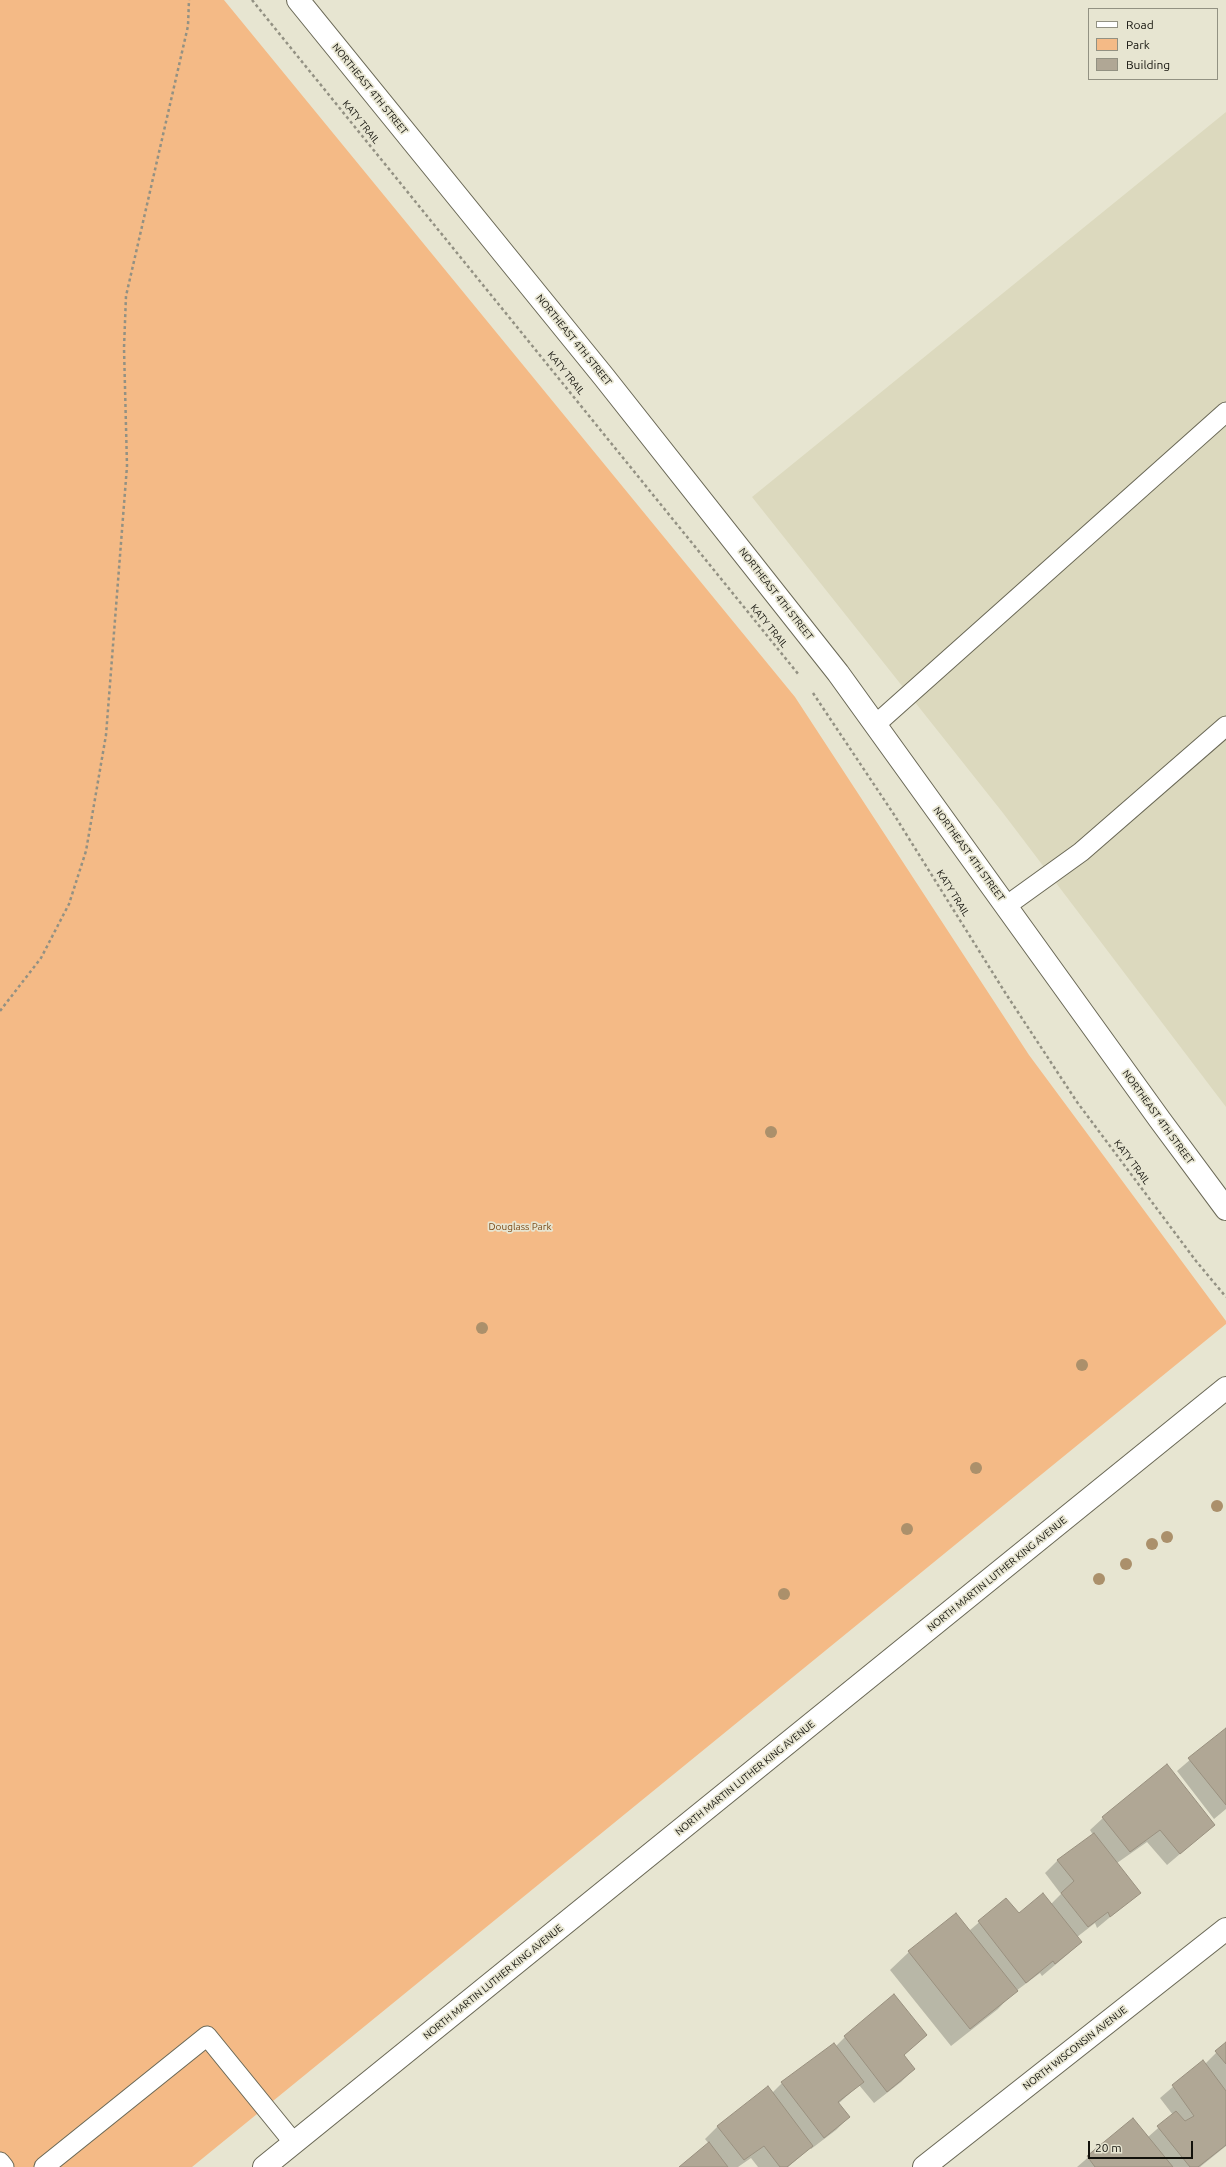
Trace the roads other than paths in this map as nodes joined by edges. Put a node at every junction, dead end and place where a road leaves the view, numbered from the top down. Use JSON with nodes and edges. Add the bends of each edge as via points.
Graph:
{"nodes":[{"id":1,"x":298,"y":0,"type":"edge"},
{"id":2,"x":1226,"y":412,"type":"edge"},
{"id":3,"x":876,"y":725,"type":"junction"},
{"id":4,"x":1226,"y":726,"type":"edge"},
{"id":5,"x":1006,"y":906,"type":"junction"},
{"id":6,"x":1226,"y":1209,"type":"edge"},
{"id":7,"x":1226,"y":1388,"type":"edge"},
{"id":8,"x":1226,"y":1929,"type":"edge"},
{"id":9,"x":294,"y":2143,"type":"junction"},
{"id":10,"x":0,"y":2162,"type":"edge"},
{"id":11,"x":4,"y":2167,"type":"edge"},
{"id":12,"x":44,"y":2167,"type":"edge"},
{"id":13,"x":264,"y":2167,"type":"edge"},
{"id":14,"x":924,"y":2167,"type":"edge"}],
"edges":[{"from":1,"to":3,"type":"street","name":"NORTHEAST 4TH STREET","via":[[604,377],[838,673]]},
{"from":2,"to":3,"type":"lane"},
{"from":3,"to":5,"type":"street","name":"NORTHEAST 4TH STREET"},
{"from":4,"to":5,"type":"lane","via":[[1081,852]]},
{"from":5,"to":6,"type":"street","name":"NORTHEAST 4TH STREET"},
{"from":7,"to":9,"type":"street","name":"NORTH MARTIN LUTHER KING AVENUE"},
{"from":8,"to":14,"type":"street","name":"NORTH WISCONSIN AVENUE"},
{"from":9,"to":12,"type":"lane","via":[[207,2036]]},
{"from":9,"to":13,"type":"street","name":"NORTH MARTIN LUTHER KING AVENUE"},
{"from":10,"to":11,"type":"lane"}]}
